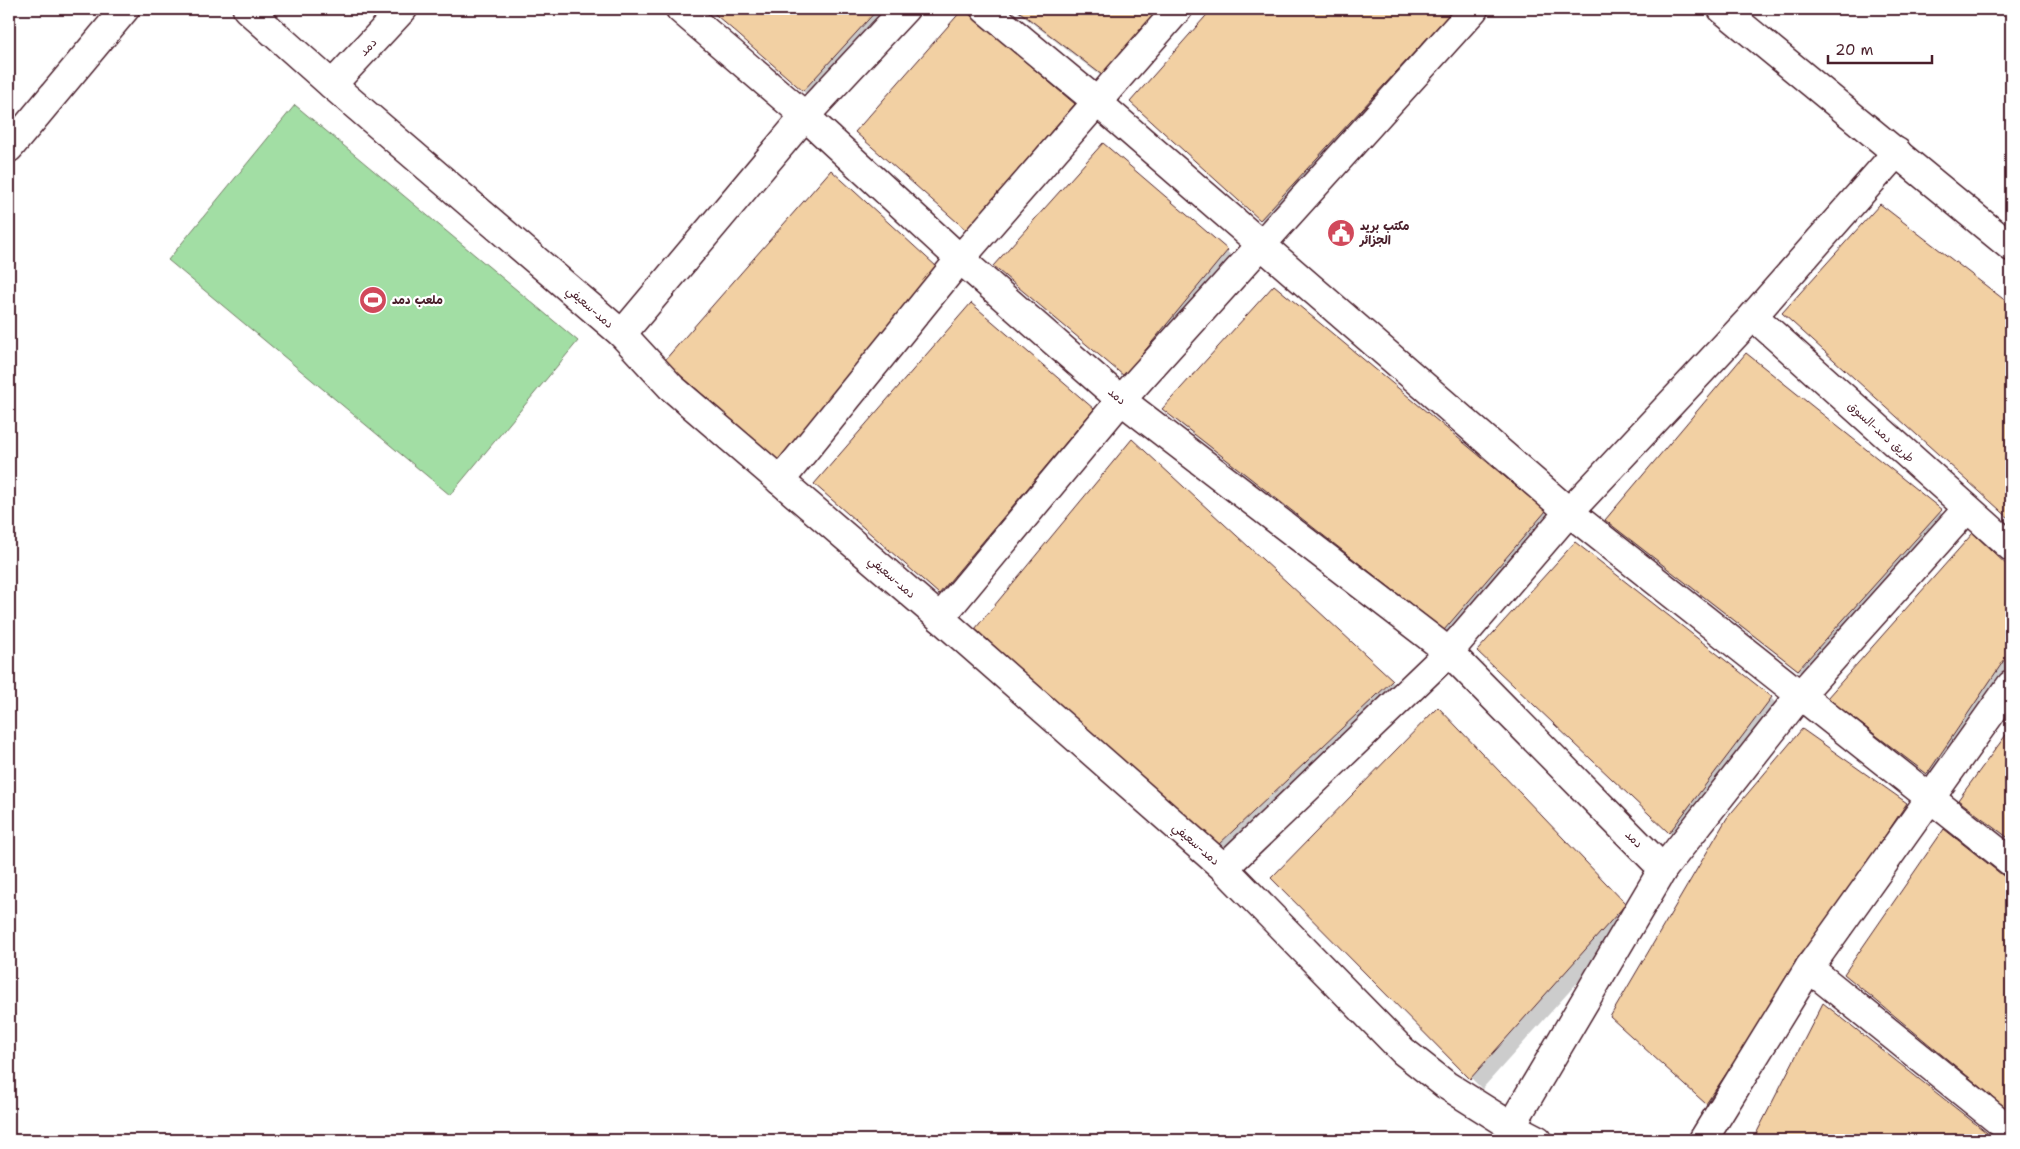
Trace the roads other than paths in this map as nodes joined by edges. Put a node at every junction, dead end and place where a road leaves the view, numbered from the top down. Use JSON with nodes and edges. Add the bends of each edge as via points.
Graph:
{"nodes":[{"id":1,"x":125,"y":9,"type":"edge"},
{"id":2,"x":247,"y":9,"type":"edge"},
{"id":3,"x":403,"y":9,"type":"edge"},
{"id":4,"x":680,"y":9,"type":"edge"},
{"id":5,"x":905,"y":9,"type":"edge"},
{"id":6,"x":985,"y":9,"type":"edge"},
{"id":7,"x":1178,"y":9,"type":"edge"},
{"id":8,"x":1474,"y":9,"type":"edge"},
{"id":9,"x":1722,"y":9,"type":"edge"},
{"id":10,"x":332,"y":85,"type":"junction"},
{"id":11,"x":1096,"y":101,"type":"junction"},
{"id":12,"x":805,"y":116,"type":"junction"},
{"id":13,"x":9,"y":148,"type":"edge"},
{"id":14,"x":1897,"y":152,"type":"junction"},
{"id":15,"x":1260,"y":243,"type":"junction"},
{"id":16,"x":2011,"y":247,"type":"edge"},
{"id":17,"x":960,"y":259,"type":"junction"},
{"id":18,"x":1753,"y":316,"type":"junction"},
{"id":19,"x":622,"y":334,"type":"junction"},
{"id":20,"x":1122,"y":400,"type":"junction"},
{"id":21,"x":780,"y":481,"type":"junction"},
{"id":22,"x":1967,"y":509,"type":"junction"},
{"id":23,"x":1569,"y":512,"type":"junction"},
{"id":24,"x":2011,"y":547,"type":"edge"},
{"id":25,"x":940,"y":618,"type":"junction"},
{"id":26,"x":1449,"y":652,"type":"junction"},
{"id":27,"x":2011,"y":685,"type":"edge"},
{"id":28,"x":1801,"y":694,"type":"junction"},
{"id":29,"x":1929,"y":799,"type":"junction"},
{"id":30,"x":2011,"y":862,"type":"edge"},
{"id":31,"x":1224,"y":868,"type":"junction"},
{"id":32,"x":1663,"y":869,"type":"junction"},
{"id":33,"x":1809,"y":968,"type":"junction"},
{"id":34,"x":1511,"y":1126,"type":"junction"},
{"id":35,"x":2011,"y":1132,"type":"edge"},
{"id":36,"x":1538,"y":1140,"type":"edge"},
{"id":37,"x":1702,"y":1140,"type":"edge"}],
"edges":[{"from":1,"to":13,"type":"street"},
{"from":2,"to":10,"type":"street","name":"دمد-سعيفي"},
{"from":3,"to":10,"type":"street","name":"دمد"},
{"from":4,"to":12,"type":"street","name":"دمد"},
{"from":5,"to":12,"type":"street"},
{"from":6,"to":11,"type":"street"},
{"from":7,"to":11,"type":"street"},
{"from":8,"to":15,"type":"street"},
{"from":9,"to":14,"type":"street"},
{"from":10,"to":19,"type":"street","name":"دمد-سعيفي"},
{"from":11,"to":15,"type":"street"},
{"from":11,"to":17,"type":"street"},
{"from":12,"to":17,"type":"street","name":"دمد"},
{"from":12,"to":19,"type":"street"},
{"from":14,"to":16,"type":"street"},
{"from":14,"to":18,"type":"street"},
{"from":15,"to":20,"type":"street"},
{"from":15,"to":23,"type":"street"},
{"from":17,"to":20,"type":"street","name":"دمد"},
{"from":17,"to":21,"type":"street"},
{"from":18,"to":22,"type":"street","name":"طريق دمد-السوق"},
{"from":18,"to":23,"type":"street"},
{"from":19,"to":21,"type":"street","name":"دمد-سعيفي","via":[[671,387]]},
{"from":20,"to":25,"type":"street"},
{"from":20,"to":26,"type":"street","name":"دمد"},
{"from":21,"to":25,"type":"street","name":"دمد-سعيفي"},
{"from":22,"to":24,"type":"street","name":"طريق دمد-السوق"},
{"from":22,"to":28,"type":"street"},
{"from":23,"to":26,"type":"street"},
{"from":23,"to":28,"type":"street"},
{"from":25,"to":31,"type":"street","name":"دمد-سعيفي"},
{"from":26,"to":31,"type":"street"},
{"from":26,"to":32,"type":"street","name":"دمد"},
{"from":27,"to":29,"type":"street"},
{"from":28,"to":29,"type":"street"},
{"from":28,"to":32,"type":"street"},
{"from":29,"to":30,"type":"street"},
{"from":29,"to":33,"type":"street"},
{"from":31,"to":34,"type":"street","name":"دمد-سعيفي","via":[[1403,1051],[1446,1085]]},
{"from":32,"to":34,"type":"street"},
{"from":33,"to":35,"type":"street"},
{"from":33,"to":37,"type":"street"},
{"from":34,"to":36,"type":"street","name":"دمد-سعيفي"}]}
